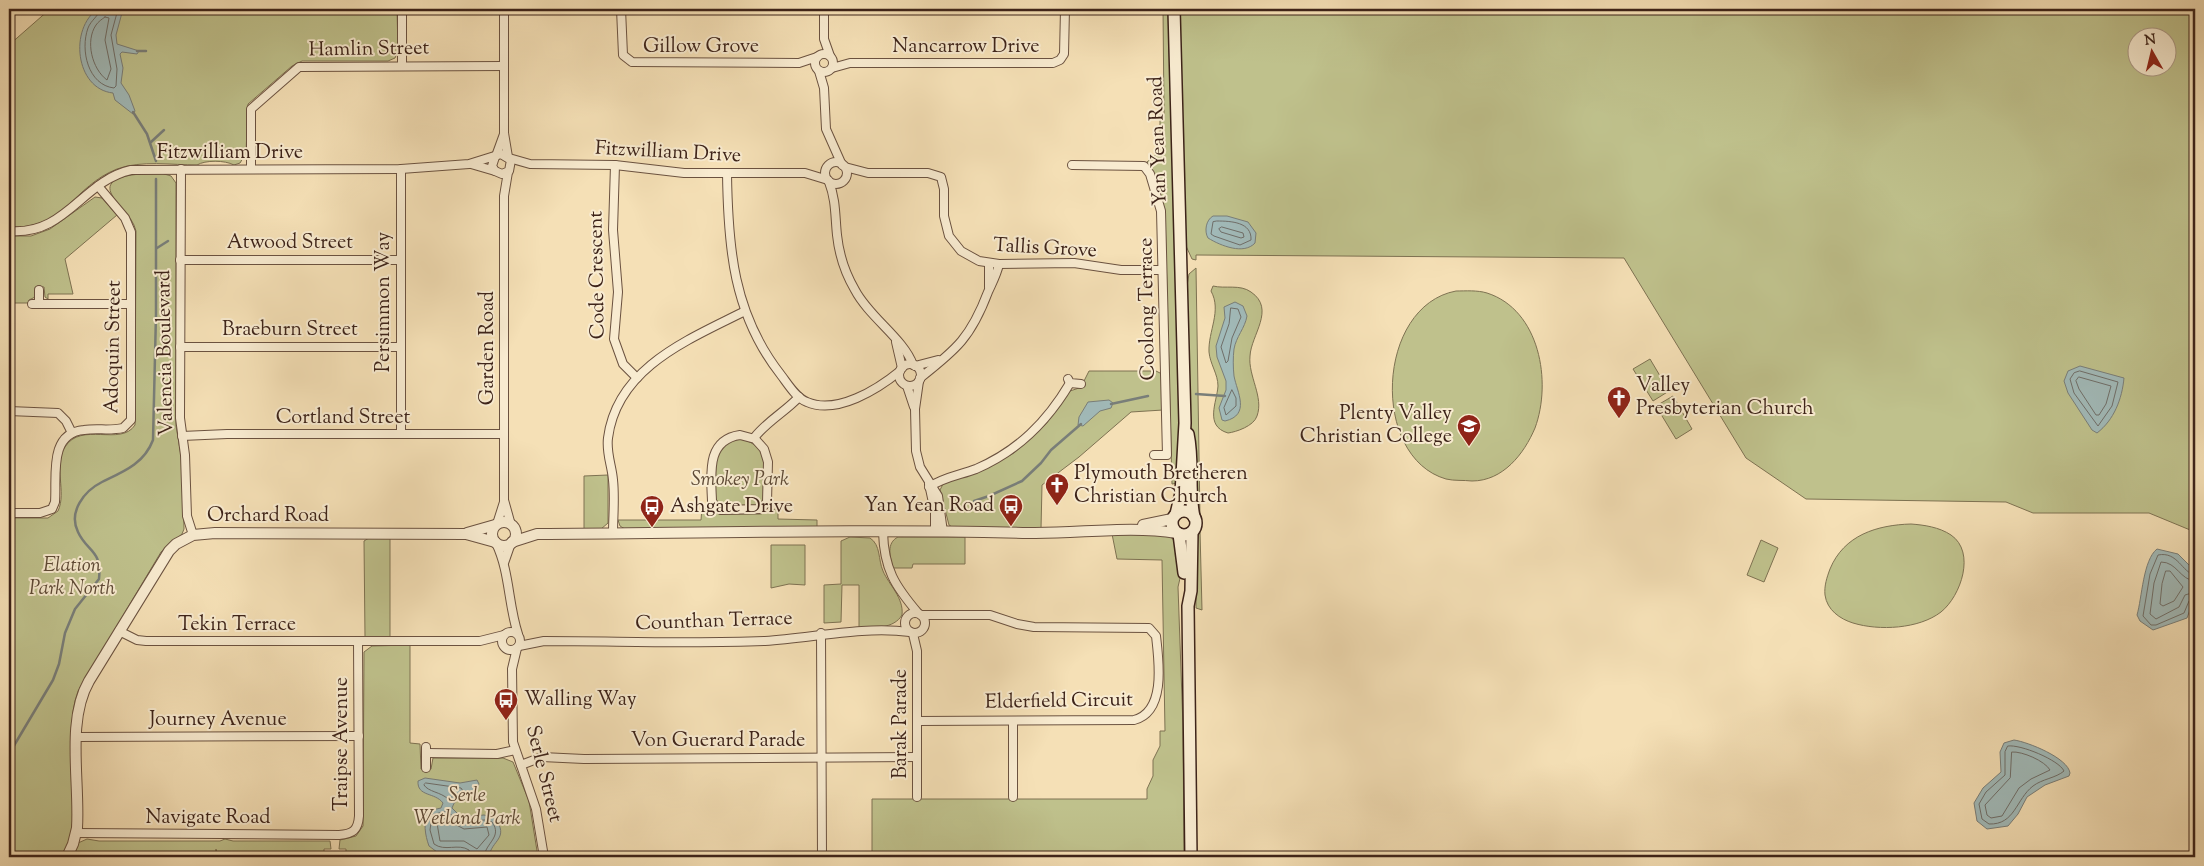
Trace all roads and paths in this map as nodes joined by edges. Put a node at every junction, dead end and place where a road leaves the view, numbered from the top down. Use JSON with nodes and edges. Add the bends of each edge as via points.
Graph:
{"nodes":[{"id":1,"x":402,"y":9,"type":"edge"},
{"id":2,"x":504,"y":9,"type":"edge"},
{"id":3,"x":621,"y":9,"type":"edge"},
{"id":4,"x":824,"y":9,"type":"edge"},
{"id":5,"x":1065,"y":9,"type":"edge"},
{"id":6,"x":1174,"y":9,"type":"edge"},
{"id":7,"x":824,"y":38,"type":"junction"},
{"id":8,"x":818,"y":56,"type":"junction"},
{"id":9,"x":831,"y":57,"type":"junction"},
{"id":10,"x":799,"y":63,"type":"junction"},
{"id":11,"x":850,"y":63,"type":"junction"},
{"id":12,"x":402,"y":65,"type":"junction"},
{"id":13,"x":504,"y":66,"type":"junction"},
{"id":14,"x":831,"y":69,"type":"junction"},
{"id":15,"x":818,"y":70,"type":"junction"},
{"id":16,"x":824,"y":88,"type":"junction"},
{"id":17,"x":504,"y":132,"type":"junction"},
{"id":18,"x":830,"y":143,"type":"junction"},
{"id":19,"x":495,"y":157,"type":"junction"},
{"id":20,"x":509,"y":157,"type":"junction"},
{"id":21,"x":469,"y":164,"type":"junction"},
{"id":22,"x":530,"y":164,"type":"junction"},
{"id":23,"x":615,"y":165,"type":"junction"},
{"id":24,"x":1072,"y":165,"type":"dead end"},
{"id":25,"x":828,"y":166,"type":"junction"},
{"id":26,"x":844,"y":166,"type":"junction"},
{"id":27,"x":181,"y":169,"type":"junction"},
{"id":28,"x":251,"y":169,"type":"junction"},
{"id":29,"x":401,"y":169,"type":"junction"},
{"id":30,"x":509,"y":171,"type":"junction"},
{"id":31,"x":496,"y":172,"type":"junction"},
{"id":32,"x":727,"y":173,"type":"junction"},
{"id":33,"x":868,"y":173,"type":"junction"},
{"id":34,"x":805,"y":174,"type":"junction"},
{"id":35,"x":844,"y":180,"type":"junction"},
{"id":36,"x":829,"y":181,"type":"junction"},
{"id":37,"x":98,"y":186,"type":"junction"},
{"id":38,"x":504,"y":196,"type":"junction"},
{"id":39,"x":836,"y":204,"type":"junction"},
{"id":40,"x":9,"y":231,"type":"edge"},
{"id":41,"x":180,"y":260,"type":"junction"},
{"id":42,"x":400,"y":260,"type":"junction"},
{"id":43,"x":990,"y":263,"type":"junction"},
{"id":44,"x":999,"y":264,"type":"junction"},
{"id":45,"x":1162,"y":270,"type":"junction"},
{"id":46,"x":989,"y":289,"type":"junction"},
{"id":47,"x":39,"y":290,"type":"dead end"},
{"id":48,"x":131,"y":304,"type":"junction"},
{"id":49,"x":745,"y":311,"type":"junction"},
{"id":50,"x":895,"y":340,"type":"junction"},
{"id":51,"x":180,"y":347,"type":"junction"},
{"id":52,"x":400,"y":347,"type":"junction"},
{"id":53,"x":943,"y":359,"type":"junction"},
{"id":54,"x":914,"y":366,"type":"junction"},
{"id":55,"x":901,"y":370,"type":"junction"},
{"id":56,"x":637,"y":378,"type":"junction"},
{"id":57,"x":920,"y":379,"type":"junction"},
{"id":58,"x":1081,"y":384,"type":"dead end"},
{"id":59,"x":905,"y":385,"type":"junction"},
{"id":60,"x":880,"y":386,"type":"junction"},
{"id":61,"x":799,"y":397,"type":"junction"},
{"id":62,"x":915,"y":409,"type":"junction"},
{"id":63,"x":9,"y":411,"type":"edge"},
{"id":64,"x":1185,"y":423,"type":"junction"},
{"id":65,"x":72,"y":433,"type":"junction"},
{"id":66,"x":401,"y":434,"type":"junction"},
{"id":67,"x":504,"y":434,"type":"junction"},
{"id":68,"x":182,"y":436,"type":"junction"},
{"id":69,"x":754,"y":438,"type":"junction"},
{"id":70,"x":1154,"y":455,"type":"dead end"},
{"id":71,"x":930,"y":484,"type":"junction"},
{"id":72,"x":504,"y":500,"type":"junction"},
{"id":73,"x":9,"y":513,"type":"edge"},
{"id":74,"x":1174,"y":517,"type":"junction"},
{"id":75,"x":1194,"y":517,"type":"junction"},
{"id":76,"x":496,"y":525,"type":"junction"},
{"id":77,"x":512,"y":525,"type":"junction"},
{"id":78,"x":1125,"y":529,"type":"junction"},
{"id":79,"x":883,"y":532,"type":"junction"},
{"id":80,"x":939,"y":532,"type":"junction"},
{"id":81,"x":1192,"y":532,"type":"junction"},
{"id":82,"x":466,"y":534,"type":"junction"},
{"id":83,"x":537,"y":534,"type":"junction"},
{"id":84,"x":613,"y":534,"type":"junction"},
{"id":85,"x":1178,"y":534,"type":"junction"},
{"id":86,"x":192,"y":535,"type":"junction"},
{"id":87,"x":496,"y":542,"type":"junction"},
{"id":88,"x":511,"y":542,"type":"junction"},
{"id":89,"x":504,"y":563,"type":"junction"},
{"id":90,"x":903,"y":595,"type":"junction"},
{"id":91,"x":1188,"y":606,"type":"junction"},
{"id":92,"x":511,"y":612,"type":"junction"},
{"id":93,"x":919,"y":614,"type":"junction"},
{"id":94,"x":950,"y":614,"type":"junction"},
{"id":95,"x":905,"y":620,"type":"junction"},
{"id":96,"x":924,"y":627,"type":"junction"},
{"id":97,"x":119,"y":631,"type":"junction"},
{"id":98,"x":885,"y":631,"type":"junction"},
{"id":99,"x":911,"y":633,"type":"junction"},
{"id":100,"x":821,"y":634,"type":"junction"},
{"id":101,"x":504,"y":635,"type":"junction"},
{"id":102,"x":518,"y":635,"type":"junction"},
{"id":103,"x":358,"y":641,"type":"junction"},
{"id":104,"x":480,"y":641,"type":"junction"},
{"id":105,"x":544,"y":641,"type":"junction"},
{"id":106,"x":505,"y":647,"type":"junction"},
{"id":107,"x":518,"y":647,"type":"junction"},
{"id":108,"x":917,"y":651,"type":"junction"},
{"id":109,"x":512,"y":669,"type":"junction"},
{"id":110,"x":917,"y":720,"type":"junction"},
{"id":111,"x":1014,"y":721,"type":"junction"},
{"id":112,"x":359,"y":736,"type":"junction"},
{"id":113,"x":77,"y":737,"type":"junction"},
{"id":114,"x":515,"y":750,"type":"junction"},
{"id":115,"x":917,"y":757,"type":"junction"},
{"id":116,"x":821,"y":758,"type":"junction"},
{"id":117,"x":521,"y":765,"type":"junction"},
{"id":118,"x":426,"y":768,"type":"dead end"},
{"id":119,"x":917,"y":797,"type":"dead end"},
{"id":120,"x":1013,"y":797,"type":"dead end"},
{"id":121,"x":76,"y":833,"type":"junction"},
{"id":122,"x":339,"y":835,"type":"joint"},
{"id":123,"x":67,"y":857,"type":"edge"},
{"id":124,"x":544,"y":857,"type":"edge"},
{"id":125,"x":822,"y":857,"type":"edge"},
{"id":126,"x":1191,"y":857,"type":"edge"}],
"edges":[{"from":1,"to":12,"type":"street"},
{"from":2,"to":13,"type":"street"},
{"from":3,"to":10,"type":"street","name":"Gillow Grove","via":[[623,55],[632,62]]},
{"from":4,"to":7,"type":"street"},
{"from":5,"to":11,"type":"street","name":"Nancarrow Drive","via":[[1064,54],[1053,63]]},
{"from":6,"to":64,"type":"main road","name":"Yan Yean Road"},
{"from":7,"to":8,"type":"street"},
{"from":7,"to":9,"type":"street"},
{"from":8,"to":9,"type":"street"},
{"from":8,"to":10,"type":"street","name":"Gillow Grove"},
{"from":8,"to":15,"type":"street","via":[[815,64]]},
{"from":9,"to":11,"type":"street","name":"Nancarrow Drive"},
{"from":9,"to":14,"type":"street"},
{"from":10,"to":15,"type":"street","name":"Gillow Grove"},
{"from":11,"to":14,"type":"street","name":"Nancarrow Drive"},
{"from":12,"to":13,"type":"street","name":"Hamlin Street"},
{"from":12,"to":28,"type":"street","name":"Hamlin Street","via":[[296,68],[252,109]]},
{"from":13,"to":17,"type":"street"},
{"from":14,"to":15,"type":"street","via":[[826,72]]},
{"from":14,"to":16,"type":"street"},
{"from":15,"to":16,"type":"street"},
{"from":16,"to":18,"type":"street"},
{"from":17,"to":19,"type":"street"},
{"from":17,"to":20,"type":"street"},
{"from":18,"to":25,"type":"street"},
{"from":18,"to":26,"type":"street"},
{"from":19,"to":20,"type":"street","via":[[501,154]]},
{"from":19,"to":21,"type":"street","name":"Fitzwilliam Drive"},
{"from":19,"to":31,"type":"street","via":[[492,166]]},
{"from":20,"to":22,"type":"street","name":"Fitzwilliam Drive"},
{"from":20,"to":30,"type":"street"},
{"from":21,"to":29,"type":"street","name":"Fitzwilliam Drive"},
{"from":21,"to":31,"type":"street","name":"Fitzwilliam Drive"},
{"from":22,"to":23,"type":"street","name":"Fitzwilliam Drive"},
{"from":22,"to":30,"type":"street","name":"Fitzwilliam Drive"},
{"from":23,"to":32,"type":"street","name":"Fitzwilliam Drive","via":[[675,172]]},
{"from":23,"to":56,"type":"street","name":"Code Crescent","via":[[612,230],[618,292],[614,339],[623,364]]},
{"from":24,"to":45,"type":"street","name":"Coolong Terrace","via":[[1139,164],[1147,168],[1161,211]]},
{"from":25,"to":26,"type":"street","via":[[836,162]]},
{"from":25,"to":34,"type":"street","name":"Fitzwilliam Drive"},
{"from":25,"to":36,"type":"street","via":[[825,174]]},
{"from":26,"to":33,"type":"street","name":"Tallis Grove"},
{"from":26,"to":35,"type":"street"},
{"from":27,"to":28,"type":"street","name":"Fitzwilliam Drive"},
{"from":27,"to":37,"type":"street","name":"Fitzwilliam Drive","via":[[146,169],[117,174]]},
{"from":27,"to":41,"type":"street","name":"Valencia Boulevard"},
{"from":28,"to":29,"type":"street","name":"Fitzwilliam Drive"},
{"from":29,"to":42,"type":"street","name":"Persimmon Way"},
{"from":30,"to":31,"type":"street"},
{"from":30,"to":38,"type":"street","name":"Garden Road"},
{"from":31,"to":38,"type":"street","name":"Garden Road"},
{"from":32,"to":34,"type":"street","name":"Fitzwilliam Drive"},
{"from":32,"to":49,"type":"street","via":[[729,248]]},
{"from":33,"to":35,"type":"street","name":"Tallis Grove"},
{"from":33,"to":43,"type":"street","name":"Tallis Grove","via":[[928,173],[941,177],[946,227],[954,244],[970,257]]},
{"from":34,"to":36,"type":"street","name":"Fitzwilliam Drive"},
{"from":35,"to":36,"type":"street","via":[[837,184]]},
{"from":35,"to":39,"type":"street"},
{"from":36,"to":39,"type":"street"},
{"from":37,"to":40,"type":"street","name":"Fitzwilliam Drive","via":[[48,225],[28,231]]},
{"from":37,"to":48,"type":"street","name":"Adoquin Street","via":[[130,227]]},
{"from":38,"to":67,"type":"street","name":"Garden Road"},
{"from":39,"to":50,"type":"street","via":[[839,247],[850,280],[865,307]]},
{"from":41,"to":42,"type":"street","name":"Atwood Street"},
{"from":41,"to":51,"type":"street","name":"Valencia Boulevard"},
{"from":42,"to":52,"type":"street","name":"Persimmon Way"},
{"from":43,"to":44,"type":"street","name":"Tallis Grove"},
{"from":43,"to":46,"type":"street"},
{"from":44,"to":45,"type":"street","name":"Tallis Grove","via":[[1074,263],[1121,270]]},
{"from":44,"to":46,"type":"street"},
{"from":45,"to":70,"type":"street","name":"Coolong Terrace","via":[[1166,455]]},
{"from":46,"to":53,"type":"street","via":[[970,334]]},
{"from":47,"to":48,"type":"street","via":[[36,304]]},
{"from":48,"to":65,"type":"street","name":"Adoquin Street","via":[[130,423],[119,429]]},
{"from":49,"to":56,"type":"street","via":[[670,350]]},
{"from":49,"to":61,"type":"street","via":[[768,357]]},
{"from":50,"to":54,"type":"street"},
{"from":50,"to":55,"type":"street"},
{"from":51,"to":52,"type":"street","name":"Braeburn Street"},
{"from":51,"to":68,"type":"street","name":"Valencia Boulevard"},
{"from":52,"to":66,"type":"street","name":"Persimmon Way"},
{"from":53,"to":54,"type":"street"},
{"from":53,"to":57,"type":"street"},
{"from":54,"to":55,"type":"street"},
{"from":54,"to":57,"type":"street","via":[[920,371]]},
{"from":55,"to":59,"type":"street","via":[[900,378]]},
{"from":55,"to":60,"type":"street"},
{"from":56,"to":84,"type":"street","via":[[620,404],[608,440],[613,480]]},
{"from":57,"to":59,"type":"street","via":[[914,385]]},
{"from":57,"to":62,"type":"street"},
{"from":58,"to":71,"type":"street","via":[[1069,381],[1045,420],[1019,444],[984,465]]},
{"from":59,"to":60,"type":"street"},
{"from":59,"to":62,"type":"street"},
{"from":60,"to":61,"type":"street","via":[[844,404],[814,404]]},
{"from":61,"to":69,"type":"street","via":[[766,423]]},
{"from":62,"to":71,"type":"street","via":[[917,459]]},
{"from":63,"to":65,"type":"street","via":[[58,413]]},
{"from":64,"to":74,"type":"main road","name":"Yan Yean Road","via":[[1181,493]]},
{"from":64,"to":75,"type":"main road","name":"Yan Yean Road","via":[[1192,461],[1190,493]]},
{"from":65,"to":73,"type":"street","via":[[63,440],[57,453],[56,502],[52,509],[40,514]]},
{"from":66,"to":67,"type":"street","name":"Cortland Street"},
{"from":66,"to":68,"type":"street","name":"Cortland Street"},
{"from":67,"to":72,"type":"street","name":"Garden Road"},
{"from":68,"to":86,"type":"street","name":"Valencia Boulevard","via":[[186,455],[187,516]]},
{"from":69,"to":69,"type":"street","via":[[732,436],[716,448],[712,462],[712,492],[713,505],[717,509],[758,510],[766,505],[768,462],[764,449]]},
{"from":71,"to":80,"type":"street"},
{"from":72,"to":76,"type":"street","name":"Garden Road"},
{"from":72,"to":77,"type":"street","name":"Garden Road"},
{"from":74,"to":75,"type":"main road","via":[[1185,511]]},
{"from":74,"to":78,"type":"street"},
{"from":74,"to":85,"type":"main road","via":[[1172,525]]},
{"from":75,"to":81,"type":"main road","via":[[1196,523]]},
{"from":76,"to":77,"type":"street","via":[[506,522]]},
{"from":76,"to":82,"type":"street","name":"Orchard Road"},
{"from":76,"to":87,"type":"street","via":[[492,532]]},
{"from":77,"to":83,"type":"street"},
{"from":77,"to":88,"type":"street","via":[[516,533]]},
{"from":78,"to":80,"type":"street","via":[[1050,534]]},
{"from":78,"to":85,"type":"street"},
{"from":79,"to":80,"type":"street"},
{"from":79,"to":84,"type":"street"},
{"from":79,"to":90,"type":"street","via":[[886,565]]},
{"from":81,"to":85,"type":"main road"},
{"from":81,"to":91,"type":"main road"},
{"from":82,"to":86,"type":"street","name":"Orchard Road"},
{"from":82,"to":87,"type":"street","name":"Orchard Road"},
{"from":83,"to":84,"type":"street"},
{"from":83,"to":88,"type":"street"},
{"from":85,"to":91,"type":"main road"},
{"from":86,"to":97,"type":"street","name":"Orchard Road","via":[[169,550]]},
{"from":87,"to":88,"type":"street","via":[[504,546]]},
{"from":87,"to":89,"type":"street"},
{"from":88,"to":89,"type":"street"},
{"from":89,"to":92,"type":"street"},
{"from":90,"to":93,"type":"street"},
{"from":90,"to":95,"type":"street"},
{"from":91,"to":126,"type":"main road"},
{"from":92,"to":101,"type":"street"},
{"from":92,"to":102,"type":"street"},
{"from":93,"to":94,"type":"street","name":"Elderfield Circuit"},
{"from":93,"to":95,"type":"street","via":[[911,614]]},
{"from":93,"to":96,"type":"street"},
{"from":94,"to":96,"type":"street","name":"Elderfield Circuit"},
{"from":94,"to":111,"type":"street","name":"Elderfield Circuit","via":[[998,616],[1034,627],[1145,628],[1155,634],[1157,694],[1152,709],[1144,716],[1127,721]]},
{"from":95,"to":98,"type":"street","name":"Counthan Terrace"},
{"from":95,"to":99,"type":"street","via":[[905,628]]},
{"from":96,"to":99,"type":"street"},
{"from":96,"to":108,"type":"street","name":"Barak Parade"},
{"from":97,"to":103,"type":"street","name":"Tekin Terrace","via":[[146,641]]},
{"from":97,"to":113,"type":"street","name":"Orchard Road","via":[[83,690]]},
{"from":98,"to":99,"type":"street","name":"Counthan Terrace"},
{"from":98,"to":100,"type":"street","name":"Counthan Terrace"},
{"from":99,"to":108,"type":"street","name":"Barak Parade"},
{"from":100,"to":105,"type":"street","name":"Counthan Terrace","via":[[766,641]]},
{"from":100,"to":116,"type":"street"},
{"from":101,"to":102,"type":"street","via":[[510,632]]},
{"from":101,"to":104,"type":"street"},
{"from":101,"to":106,"type":"street"},
{"from":102,"to":105,"type":"street","name":"Counthan Terrace"},
{"from":102,"to":107,"type":"street","via":[[521,641]]},
{"from":103,"to":104,"type":"street"},
{"from":103,"to":112,"type":"street","name":"Traipse Avenue"},
{"from":104,"to":106,"type":"street"},
{"from":105,"to":107,"type":"street","name":"Counthan Terrace"},
{"from":106,"to":107,"type":"street","via":[[511,650]]},
{"from":106,"to":109,"type":"street","name":"Serle Street"},
{"from":107,"to":109,"type":"street","name":"Serle Street"},
{"from":108,"to":110,"type":"street","name":"Barak Parade"},
{"from":109,"to":114,"type":"street","name":"Serle Street"},
{"from":110,"to":111,"type":"street","name":"Elderfield Circuit"},
{"from":110,"to":115,"type":"street","name":"Barak Parade"},
{"from":111,"to":120,"type":"street"},
{"from":112,"to":113,"type":"street","name":"Journey Avenue"},
{"from":112,"to":122,"type":"street","name":"Traipse Avenue","via":[[358,822],[352,833]]},
{"from":113,"to":121,"type":"street","name":"Orchard Road"},
{"from":114,"to":117,"type":"street","name":"Serle Street"},
{"from":114,"to":118,"type":"street","via":[[497,754],[426,750]]},
{"from":115,"to":116,"type":"street","name":"Von Guerard Parade"},
{"from":115,"to":119,"type":"street","name":"Barak Parade"},
{"from":116,"to":117,"type":"street","name":"Von Guerard Parade","via":[[549,757]]},
{"from":116,"to":125,"type":"street"},
{"from":117,"to":124,"type":"street","name":"Serle Street","via":[[536,809]]},
{"from":121,"to":122,"type":"street","name":"Navigate Road"},
{"from":121,"to":123,"type":"street","name":"Orchard Road"}]}
